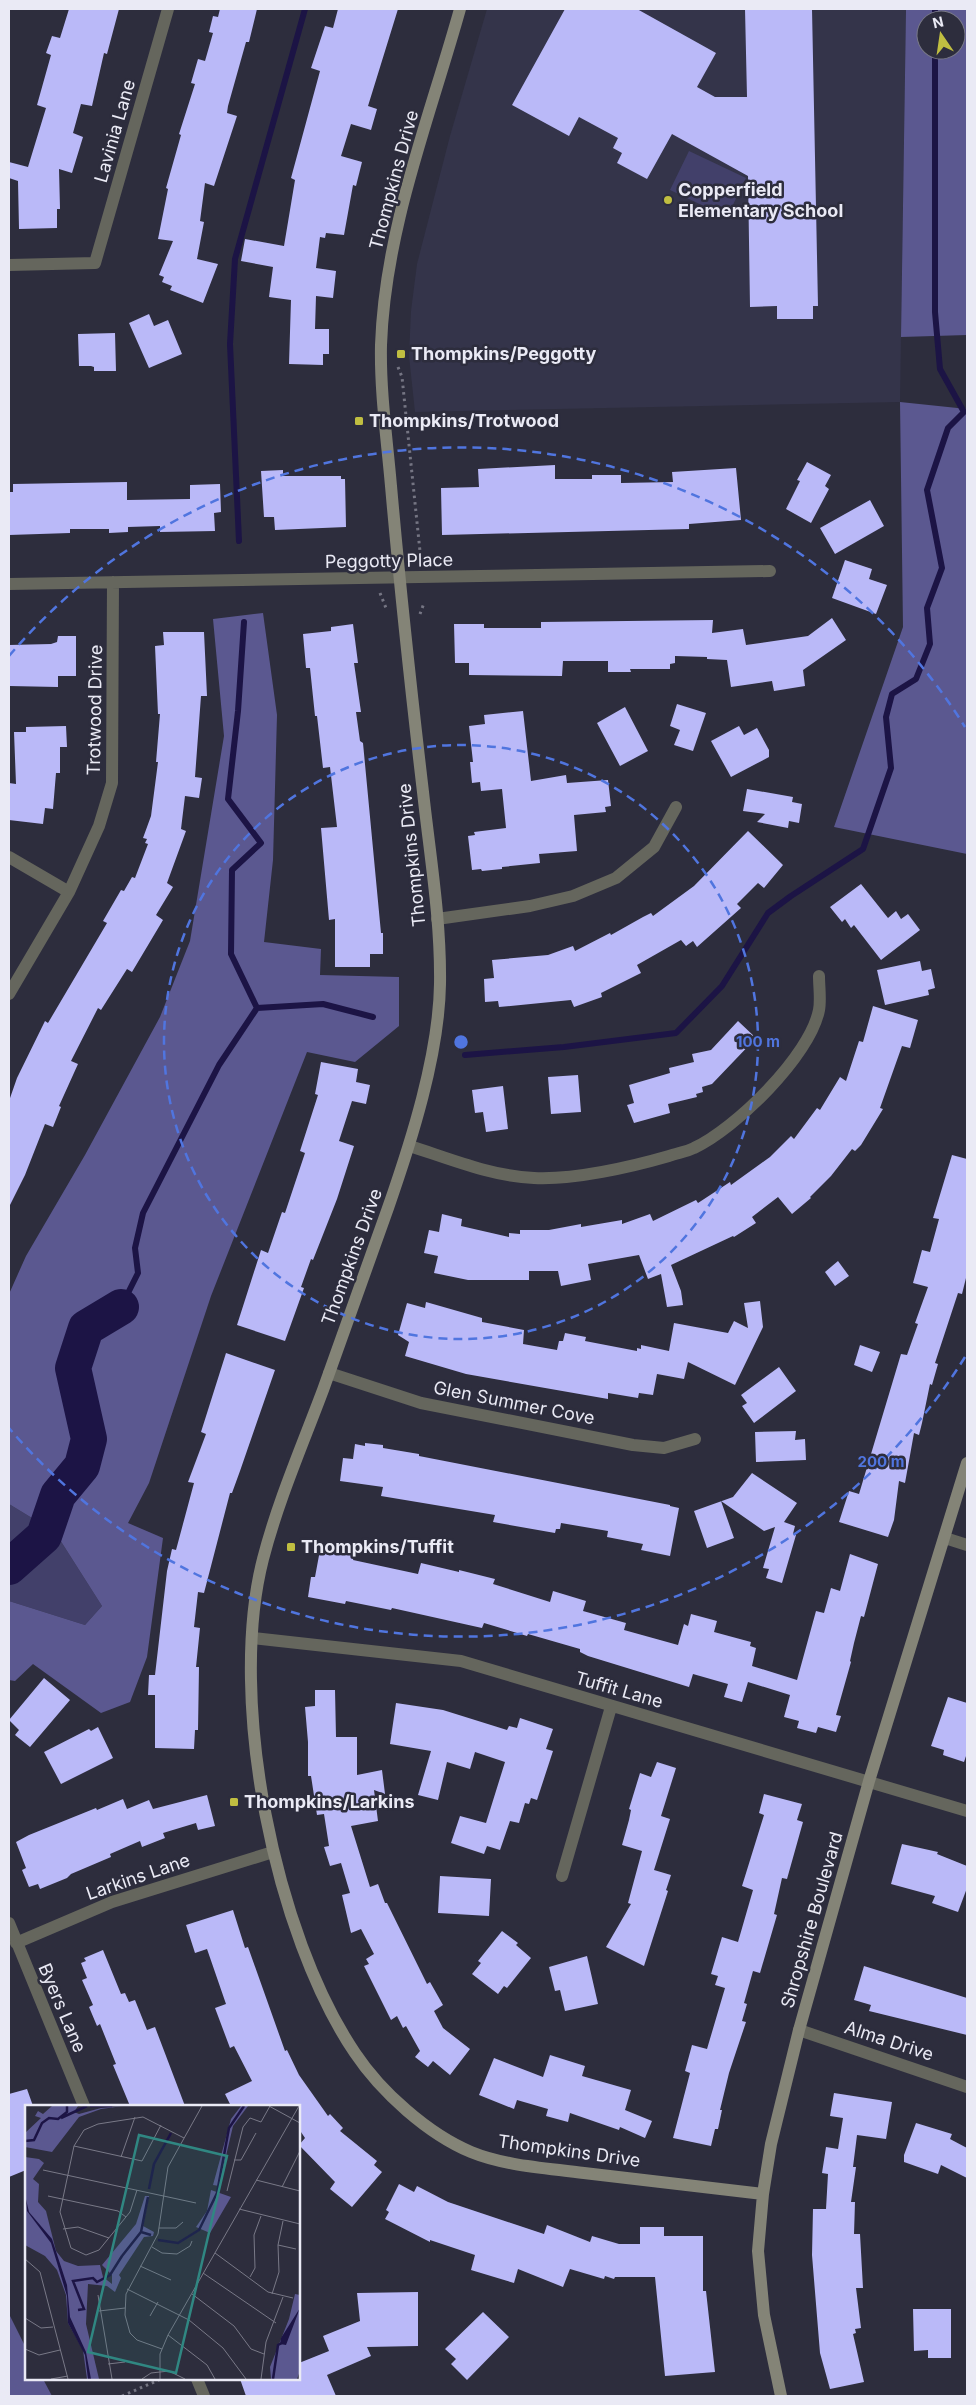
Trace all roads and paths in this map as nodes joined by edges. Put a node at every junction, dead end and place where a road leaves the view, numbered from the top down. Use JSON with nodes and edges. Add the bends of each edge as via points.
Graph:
{"nodes":[{"id":1,"x":168,"y":9,"type":"edge"},
{"id":2,"x":460,"y":9,"type":"edge"},
{"id":3,"x":9,"y":265,"type":"edge"},
{"id":4,"x":402,"y":377,"type":"dead end"},
{"id":5,"x":421,"y":564,"type":"dead end"},
{"id":6,"x":770,"y":571,"type":"dead end"},
{"id":7,"x":400,"y":579,"type":"junction"},
{"id":8,"x":113,"y":582,"type":"junction"},
{"id":9,"x":9,"y":584,"type":"edge"},
{"id":10,"x":676,"y":807,"type":"dead end"},
{"id":11,"x":9,"y":857,"type":"edge"},
{"id":12,"x":69,"y":892,"type":"junction"},
{"id":13,"x":437,"y":919,"type":"junction"},
{"id":14,"x":819,"y":976,"type":"dead end"},
{"id":15,"x":9,"y":994,"type":"edge"},
{"id":16,"x":410,"y":1146,"type":"junction"},
{"id":17,"x":329,"y":1372,"type":"junction"},
{"id":18,"x":695,"y":1439,"type":"dead end"},
{"id":19,"x":967,"y":1463,"type":"edge"},
{"id":20,"x":945,"y":1538,"type":"junction"},
{"id":21,"x":967,"y":1545,"type":"edge"},
{"id":22,"x":253,"y":1638,"type":"junction"},
{"id":23,"x":611,"y":1707,"type":"junction"},
{"id":24,"x":869,"y":1781,"type":"junction"},
{"id":25,"x":967,"y":1811,"type":"edge"},
{"id":26,"x":273,"y":1852,"type":"junction"},
{"id":27,"x":562,"y":1876,"type":"dead end"},
{"id":28,"x":9,"y":1923,"type":"edge"},
{"id":29,"x":16,"y":1943,"type":"junction"},
{"id":30,"x":798,"y":2030,"type":"junction"},
{"id":31,"x":967,"y":2087,"type":"edge"},
{"id":32,"x":84,"y":2105,"type":"edge"},
{"id":33,"x":763,"y":2194,"type":"junction"},
{"id":34,"x":159,"y":2380,"type":"edge"},
{"id":35,"x":197,"y":2380,"type":"edge"},
{"id":36,"x":122,"y":2396,"type":"edge"},
{"id":37,"x":204,"y":2396,"type":"edge"},
{"id":38,"x":781,"y":2396,"type":"edge"}],
"edges":[{"from":1,"to":3,"type":"street","name":"Lavinia Lane","via":[[95,263]]},
{"from":2,"to":7,"type":"street","name":"Thompkins Drive","via":[[400,212],[386,288],[382,394]]},
{"from":4,"to":5,"type":"path"},
{"from":6,"to":7,"type":"street","name":"Peggotty Place"},
{"from":7,"to":8,"type":"street","name":"Peggotty Place"},
{"from":7,"to":13,"type":"street","name":"Thompkins Drive"},
{"from":8,"to":9,"type":"street","name":"Peggotty Place"},
{"from":8,"to":12,"type":"street","name":"Trotwood Drive","via":[[112,783],[99,826]]},
{"from":10,"to":13,"type":"street","via":[[654,846],[616,878],[573,896],[530,906]]},
{"from":11,"to":12,"type":"street"},
{"from":12,"to":15,"type":"street","name":"Trotwood Drive"},
{"from":13,"to":16,"type":"street","name":"Thompkins Drive","via":[[440,989],[431,1055]]},
{"from":14,"to":16,"type":"street","via":[[819,1011],[806,1041],[776,1082],[737,1120],[694,1148],[637,1165],[535,1178],[492,1172]]},
{"from":16,"to":17,"type":"street","name":"Thompkins Drive"},
{"from":17,"to":18,"type":"street","name":"Glen Summer Cove","via":[[421,1403],[634,1444],[664,1448]]},
{"from":17,"to":22,"type":"street","name":"Thompkins Drive","via":[[262,1562]]},
{"from":19,"to":20,"type":"street","name":"Shropshire Boulevard"},
{"from":20,"to":21,"type":"street"},
{"from":20,"to":24,"type":"street","name":"Shropshire Boulevard"},
{"from":22,"to":23,"type":"street","name":"Tuffit Lane","via":[[461,1661]]},
{"from":22,"to":26,"type":"street","name":"Thompkins Drive","via":[[252,1703],[259,1773]]},
{"from":23,"to":24,"type":"street","name":"Tuffit Lane"},
{"from":23,"to":27,"type":"street"},
{"from":24,"to":25,"type":"street","name":"Tuffit Lane"},
{"from":24,"to":30,"type":"street","name":"Shropshire Boulevard"},
{"from":26,"to":29,"type":"street","name":"Larkins Lane","via":[[112,1902]]},
{"from":26,"to":33,"type":"street","name":"Thompkins Drive","via":[[292,1920],[327,2006],[357,2058],[396,2100],[432,2132],[475,2154],[531,2166]]},
{"from":28,"to":29,"type":"street","name":"Byers Lane"},
{"from":29,"to":32,"type":"street","name":"Byers Lane"},
{"from":30,"to":31,"type":"street","name":"Alma Drive"},
{"from":30,"to":33,"type":"street","name":"Shropshire Boulevard","via":[[771,2144]]},
{"from":33,"to":38,"type":"street","name":"Shropshire Boulevard","via":[[758,2251],[764,2314]]},
{"from":34,"to":36,"type":"path"},
{"from":35,"to":37,"type":"street"}]}
